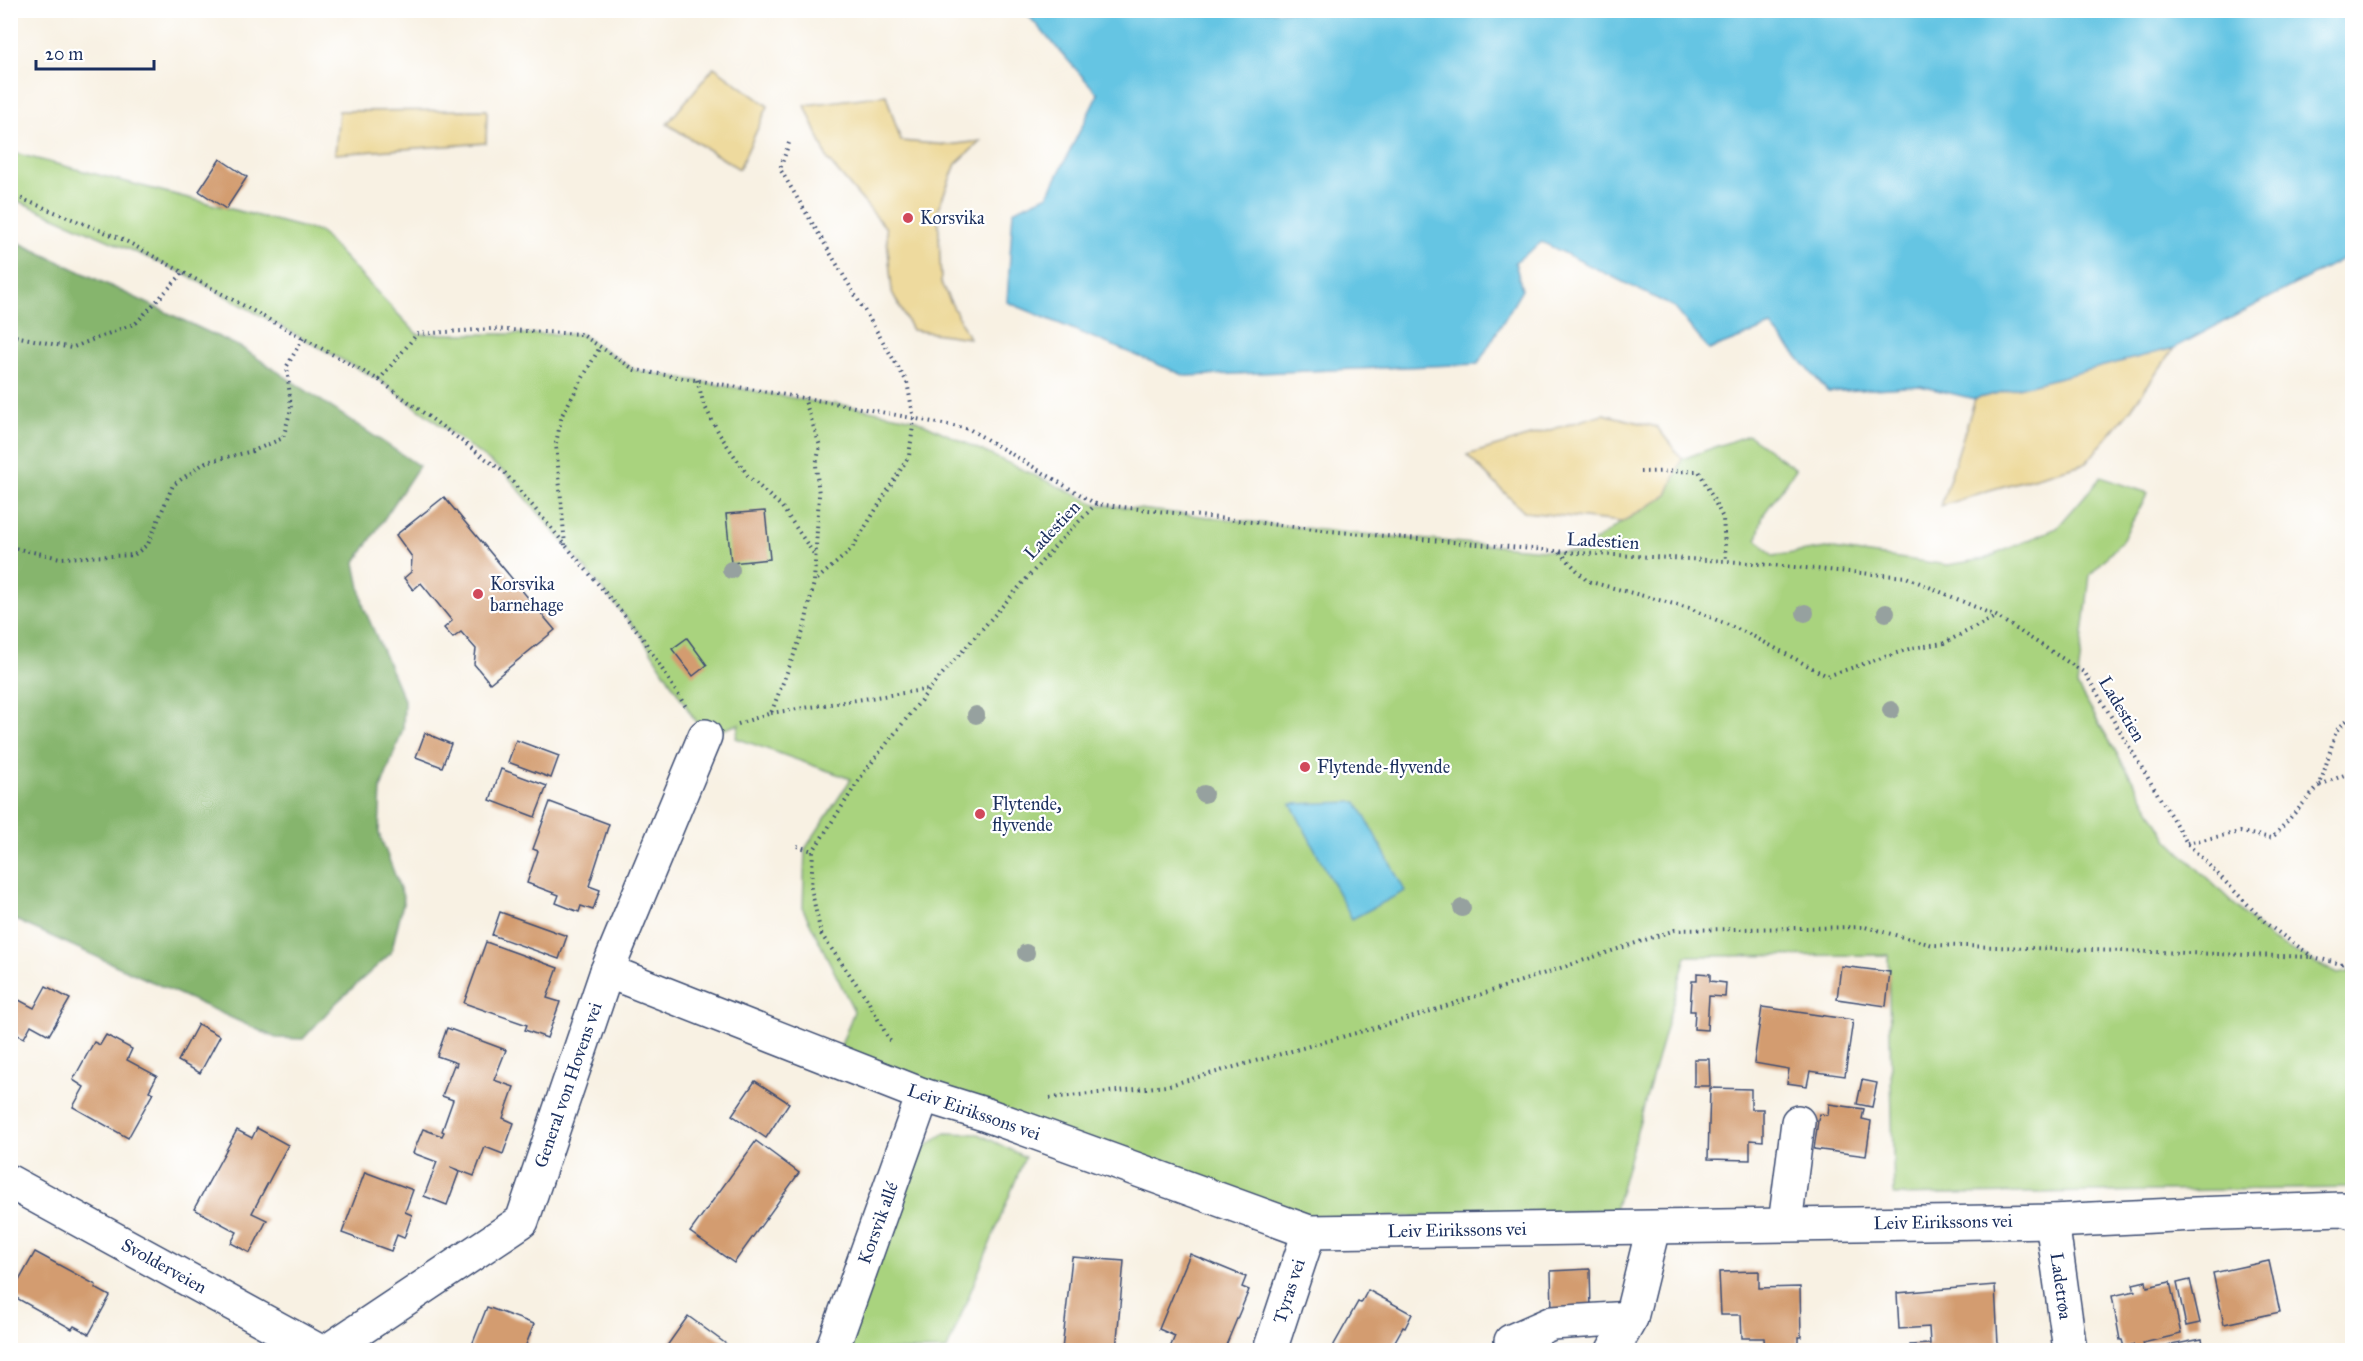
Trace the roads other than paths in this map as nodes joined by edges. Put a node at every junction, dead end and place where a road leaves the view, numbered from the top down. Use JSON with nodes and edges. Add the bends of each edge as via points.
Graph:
{"nodes":[{"id":1,"x":705,"y":736,"type":"road end"},
{"id":2,"x":607,"y":971,"type":"junction"},
{"id":3,"x":923,"y":1095,"type":"junction"},
{"id":4,"x":1798,"y":1122,"type":"dead end"},
{"id":5,"x":10,"y":1182,"type":"edge"},
{"id":6,"x":2352,"y":1212,"type":"edge"},
{"id":7,"x":2052,"y":1221,"type":"junction"},
{"id":8,"x":1785,"y":1224,"type":"junction"},
{"id":9,"x":1653,"y":1228,"type":"junction"},
{"id":10,"x":1309,"y":1232,"type":"junction"},
{"id":11,"x":1631,"y":1318,"type":"junction"},
{"id":12,"x":1511,"y":1341,"type":"dead end"},
{"id":13,"x":317,"y":1350,"type":"edge"},
{"id":14,"x":329,"y":1350,"type":"edge"},
{"id":15,"x":832,"y":1350,"type":"edge"},
{"id":16,"x":1270,"y":1350,"type":"edge"},
{"id":17,"x":1613,"y":1350,"type":"edge"},
{"id":18,"x":2070,"y":1350,"type":"edge"}],
"edges":[{"from":1,"to":2,"type":"street","name":"General von Hovens vei"},
{"from":2,"to":3,"type":"street","name":"Leiv Eirikssons vei"},
{"from":2,"to":14,"type":"street","name":"General von Hovens vei","via":[[522,1221]]},
{"from":3,"to":10,"type":"street","name":"Leiv Eirikssons vei"},
{"from":3,"to":15,"type":"street","name":"Korsvik allé"},
{"from":4,"to":8,"type":"street"},
{"from":5,"to":13,"type":"street","name":"Svolderveien"},
{"from":6,"to":7,"type":"street","name":"Leiv Eirikssons vei","via":[[2342,1209]]},
{"from":7,"to":8,"type":"street","name":"Leiv Eirikssons vei"},
{"from":7,"to":18,"type":"street","name":"Ladetrøa"},
{"from":8,"to":9,"type":"street","name":"Leiv Eirikssons vei"},
{"from":9,"to":10,"type":"street","name":"Leiv Eirikssons vei"},
{"from":9,"to":11,"type":"street"},
{"from":10,"to":16,"type":"street","name":"Tyras vei"},
{"from":11,"to":12,"type":"street","via":[[1552,1323]]},
{"from":11,"to":17,"type":"street"}]}
